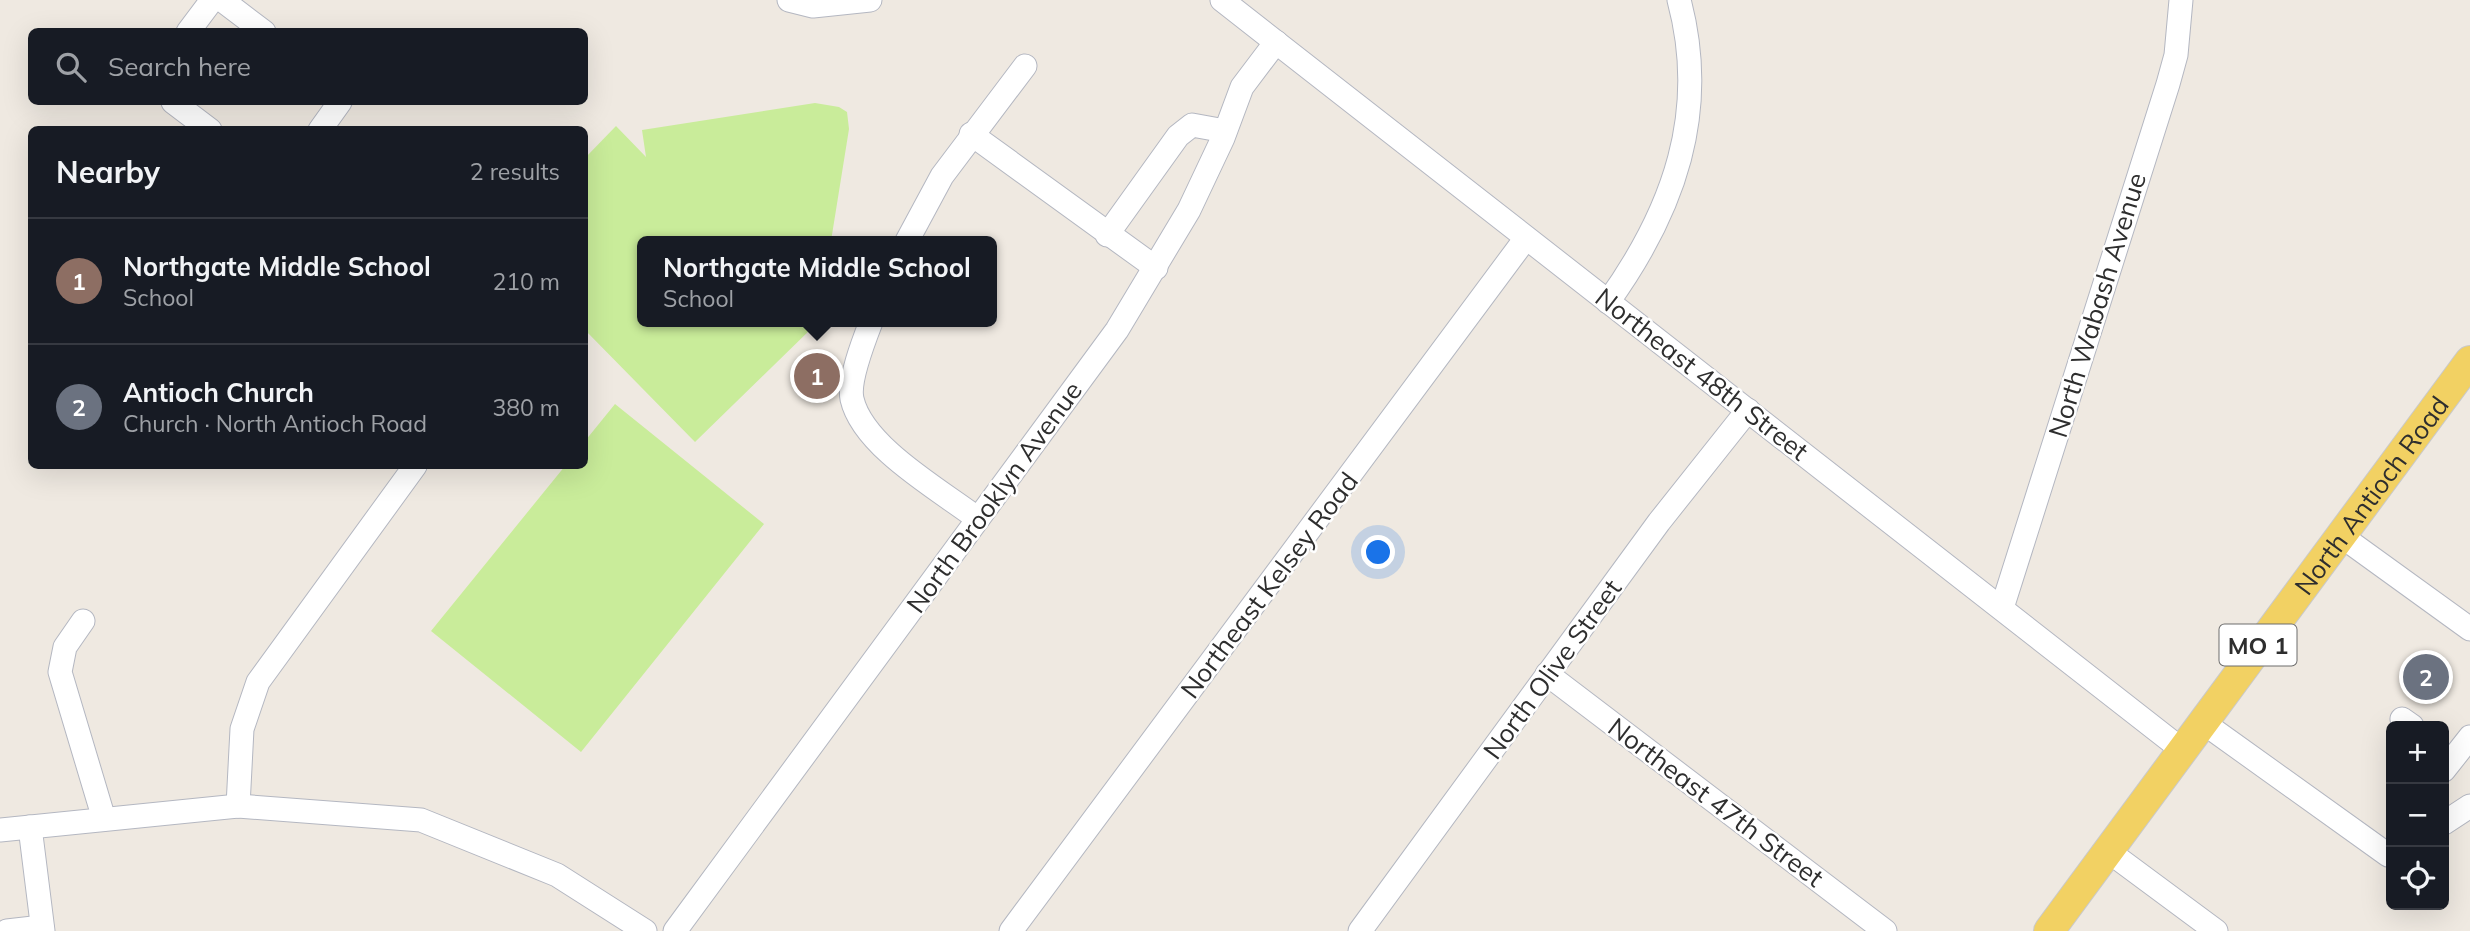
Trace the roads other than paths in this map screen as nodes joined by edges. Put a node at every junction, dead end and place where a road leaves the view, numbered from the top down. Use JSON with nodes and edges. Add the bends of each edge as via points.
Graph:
{"nodes":[{"id":1,"x":212,"y":0,"type":"edge"},
{"id":2,"x":222,"y":0,"type":"edge"},
{"id":3,"x":789,"y":0,"type":"edge"},
{"id":4,"x":870,"y":0,"type":"edge"},
{"id":5,"x":1222,"y":0,"type":"edge"},
{"id":6,"x":1679,"y":0,"type":"edge"},
{"id":7,"x":2181,"y":0,"type":"edge"},
{"id":8,"x":191,"y":28,"type":"edge"},
{"id":9,"x":259,"y":28,"type":"edge"},
{"id":10,"x":1276,"y":42,"type":"junction"},
{"id":11,"x":1024,"y":66,"type":"dead end"},
{"id":12,"x":177,"y":105,"type":"edge"},
{"id":13,"x":338,"y":105,"type":"edge"},
{"id":14,"x":204,"y":126,"type":"edge"},
{"id":15,"x":323,"y":126,"type":"edge"},
{"id":16,"x":1225,"y":131,"type":"junction"},
{"id":17,"x":971,"y":134,"type":"junction"},
{"id":18,"x":1107,"y":235,"type":"junction"},
{"id":19,"x":910,"y":236,"type":"edge"},
{"id":20,"x":1527,"y":239,"type":"junction"},
{"id":21,"x":1156,"y":268,"type":"junction"},
{"id":22,"x":1608,"y":302,"type":"junction"},
{"id":23,"x":869,"y":327,"type":"edge"},
{"id":24,"x":2470,"y":361,"type":"edge"},
{"id":25,"x":1748,"y":410,"type":"junction"},
{"id":26,"x":413,"y":469,"type":"edge"},
{"id":27,"x":978,"y":519,"type":"junction"},
{"id":28,"x":2340,"y":534,"type":"junction"},
{"id":29,"x":2002,"y":608,"type":"junction"},
{"id":30,"x":83,"y":621,"type":"dead end"},
{"id":31,"x":2470,"y":629,"type":"edge"},
{"id":32,"x":1547,"y":674,"type":"junction"},
{"id":33,"x":2202,"y":721,"type":"junction"},
{"id":34,"x":2470,"y":737,"type":"edge"},
{"id":35,"x":2181,"y":749,"type":"junction"},
{"id":36,"x":2449,"y":755,"type":"edge"},
{"id":37,"x":238,"y":806,"type":"junction"},
{"id":38,"x":2470,"y":806,"type":"edge"},
{"id":39,"x":104,"y":818,"type":"junction"},
{"id":40,"x":2449,"y":819,"type":"edge"},
{"id":41,"x":30,"y":827,"type":"junction"},
{"id":42,"x":0,"y":830,"type":"edge"},
{"id":43,"x":2386,"y":850,"type":"edge"},
{"id":44,"x":2108,"y":851,"type":"junction"},
{"id":45,"x":43,"y":929,"type":"edge"},
{"id":46,"x":7,"y":931,"type":"edge"},
{"id":47,"x":645,"y":931,"type":"edge"},
{"id":48,"x":675,"y":931,"type":"edge"},
{"id":49,"x":1011,"y":931,"type":"edge"},
{"id":50,"x":1360,"y":931,"type":"edge"},
{"id":51,"x":1885,"y":931,"type":"edge"},
{"id":52,"x":2049,"y":931,"type":"edge"},
{"id":53,"x":2216,"y":931,"type":"edge"}],
"edges":[{"from":1,"to":8,"type":"street"},
{"from":2,"to":9,"type":"street"},
{"from":3,"to":4,"type":"street","via":[[813,6]]},
{"from":5,"to":10,"type":"street","name":"Northeast 48th Street"},
{"from":6,"to":22,"type":"street","via":[[1687,34],[1691,100],[1681,155],[1653,232]]},
{"from":7,"to":29,"type":"street","name":"North Wabash Avenue","via":[[2168,84]]},
{"from":10,"to":16,"type":"street","name":"North Brooklyn Avenue","via":[[1242,87]]},
{"from":10,"to":20,"type":"street","name":"Northeast 48th Street"},
{"from":11,"to":17,"type":"street"},
{"from":12,"to":14,"type":"street"},
{"from":13,"to":15,"type":"street"},
{"from":16,"to":18,"type":"street","via":[[1192,125],[1185,131]]},
{"from":16,"to":21,"type":"street","name":"North Brooklyn Avenue"},
{"from":17,"to":18,"type":"street"},
{"from":17,"to":19,"type":"street"},
{"from":18,"to":21,"type":"street"},
{"from":20,"to":22,"type":"street","name":"Northeast 48th Street"},
{"from":20,"to":49,"type":"street","name":"Northeast Kelsey Road"},
{"from":21,"to":27,"type":"street","name":"North Brooklyn Avenue","via":[[1117,330]]},
{"from":22,"to":25,"type":"street","name":"Northeast 48th Street"},
{"from":23,"to":27,"type":"street","via":[[851,397],[862,425],[890,453]]},
{"from":24,"to":28,"type":"main road","name":"North Antioch Road","number":"MO 1"},
{"from":25,"to":29,"type":"street","name":"Northeast 48th Street"},
{"from":25,"to":32,"type":"street","name":"North Olive Street"},
{"from":26,"to":37,"type":"street","via":[[258,682],[242,730]]},
{"from":27,"to":48,"type":"street","name":"North Brooklyn Avenue"},
{"from":28,"to":31,"type":"street"},
{"from":28,"to":33,"type":"main road","name":"North Antioch Road","number":"MO 1"},
{"from":29,"to":35,"type":"street","name":"Northeast 48th Street"},
{"from":30,"to":39,"type":"street","via":[[65,648],[60,672]]},
{"from":32,"to":50,"type":"street","name":"North Olive Street"},
{"from":32,"to":51,"type":"street","name":"Northeast 47th Street"},
{"from":33,"to":35,"type":"main road","name":"North Antioch Road","number":"MO 1"},
{"from":33,"to":43,"type":"street"},
{"from":34,"to":36,"type":"street"},
{"from":35,"to":44,"type":"main road","name":"North Antioch Road","number":"MO 1"},
{"from":37,"to":39,"type":"street"},
{"from":37,"to":47,"type":"street","via":[[421,820],[556,875]]},
{"from":38,"to":40,"type":"street"},
{"from":39,"to":41,"type":"street"},
{"from":41,"to":42,"type":"street"},
{"from":41,"to":45,"type":"street"},
{"from":44,"to":52,"type":"main road","name":"North Antioch Road","number":"MO 1"},
{"from":44,"to":53,"type":"street"},
{"from":45,"to":46,"type":"street"}]}
